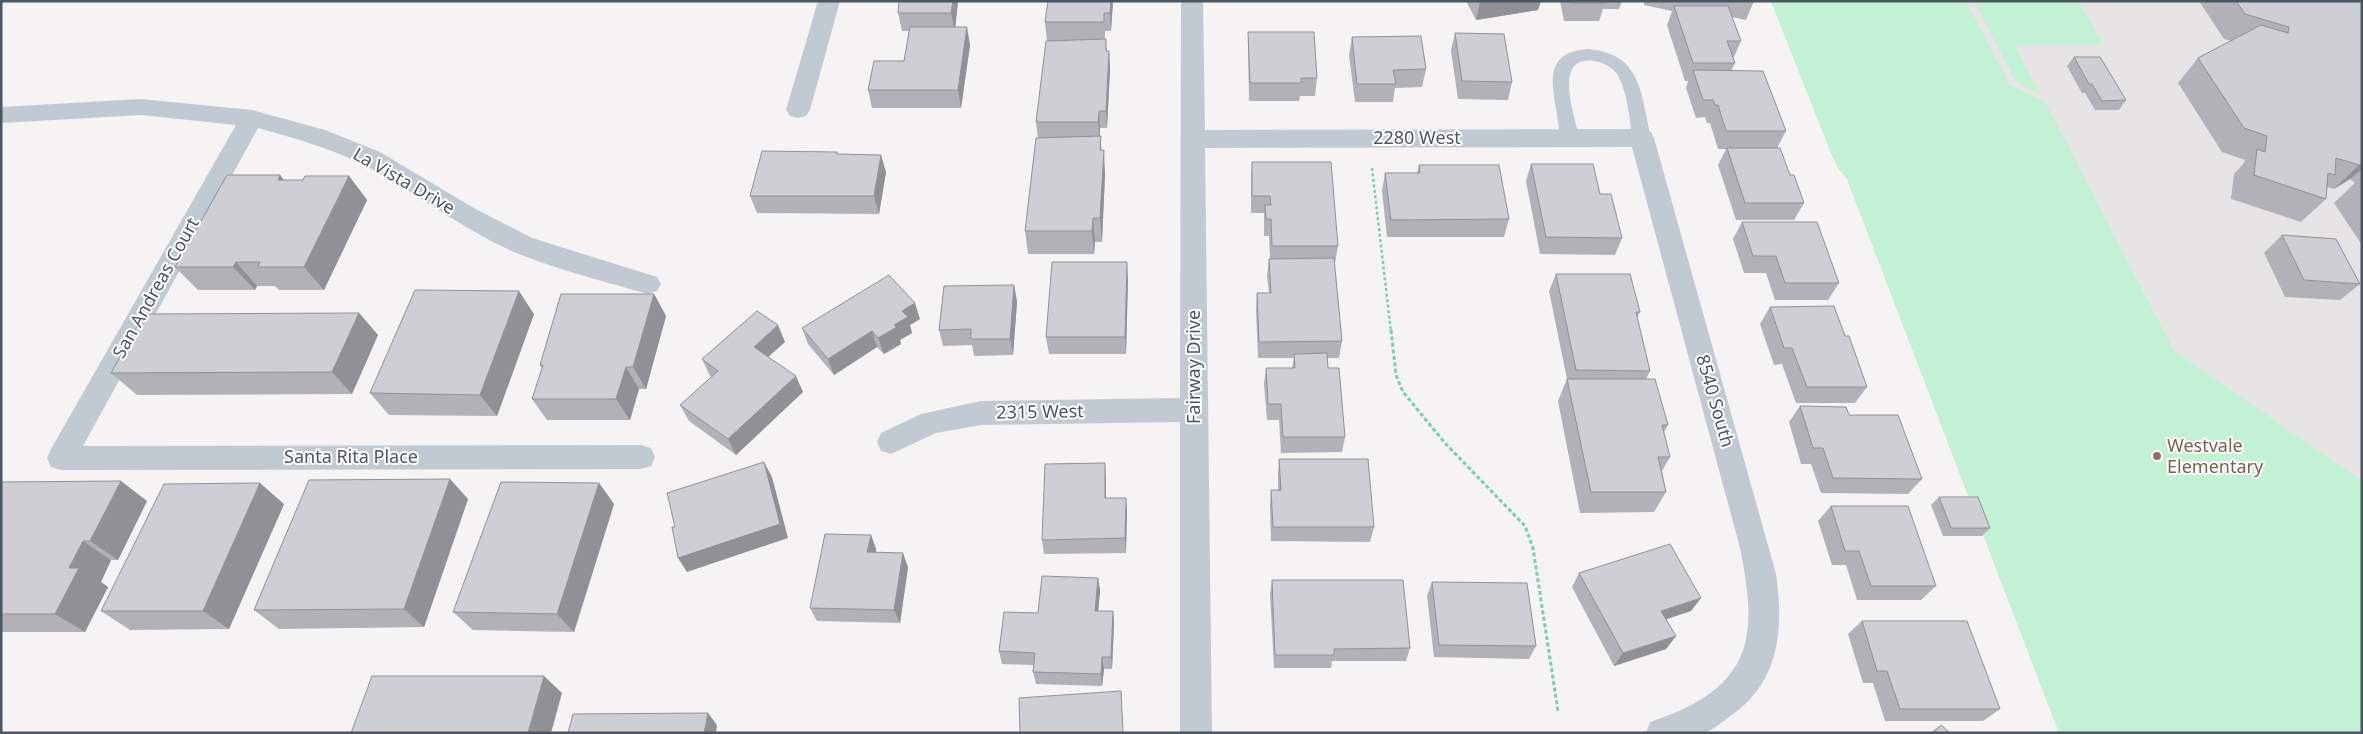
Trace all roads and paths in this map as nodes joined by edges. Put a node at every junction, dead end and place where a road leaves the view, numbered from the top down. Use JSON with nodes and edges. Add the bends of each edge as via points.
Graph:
{"nodes":[{"id":1,"x":829,"y":1,"type":"edge"},
{"id":2,"x":1192,"y":1,"type":"edge"},
{"id":3,"x":798,"y":110,"type":"dead end"},
{"id":4,"x":1,"y":115,"type":"edge"},
{"id":5,"x":252,"y":118,"type":"junction"},
{"id":6,"x":1368,"y":138,"type":"junction"},
{"id":7,"x":1570,"y":138,"type":"junction"},
{"id":8,"x":1642,"y":138,"type":"junction"},
{"id":9,"x":1193,"y":139,"type":"junction"},
{"id":10,"x":648,"y":284,"type":"dead end"},
{"id":11,"x":1194,"y":410,"type":"junction"},
{"id":12,"x":891,"y":442,"type":"dead end"},
{"id":13,"x":641,"y":457,"type":"dead end"},
{"id":14,"x":61,"y":458,"type":"joint"},
{"id":15,"x":1558,"y":711,"type":"dead end"},
{"id":16,"x":1196,"y":733,"type":"edge"},
{"id":17,"x":1662,"y":733,"type":"edge"}],
"edges":[{"from":1,"to":3,"type":"street"},
{"from":2,"to":9,"type":"street","name":"Fairway Drive"},
{"from":4,"to":5,"type":"street","name":"La Vista Drive","via":[[141,107]]},
{"from":5,"to":10,"type":"street","name":"La Vista Drive","via":[[316,136],[371,158],[463,214],[523,245]]},
{"from":5,"to":14,"type":"street","name":"San Andreas Court"},
{"from":6,"to":7,"type":"street","name":"2280 West"},
{"from":6,"to":9,"type":"street","name":"2280 West"},
{"from":6,"to":15,"type":"path","via":[[1396,375],[1403,392],[1445,443],[1525,526],[1533,548]]},
{"from":7,"to":8,"type":"street","name":"2280 West"},
{"from":7,"to":8,"type":"lane","via":[[1561,72],[1565,63],[1574,57],[1587,55],[1601,56],[1622,68],[1628,77]]},
{"from":8,"to":17,"type":"street","name":"8540 South","via":[[1765,590],[1766,629],[1756,667],[1724,704],[1672,732]]},
{"from":9,"to":11,"type":"street","name":"Fairway Drive"},
{"from":11,"to":12,"type":"street","name":"2315 West","via":[[981,413],[931,422]]},
{"from":11,"to":16,"type":"street","name":"Fairway Drive"},
{"from":13,"to":14,"type":"street","name":"Santa Rita Place"}]}
